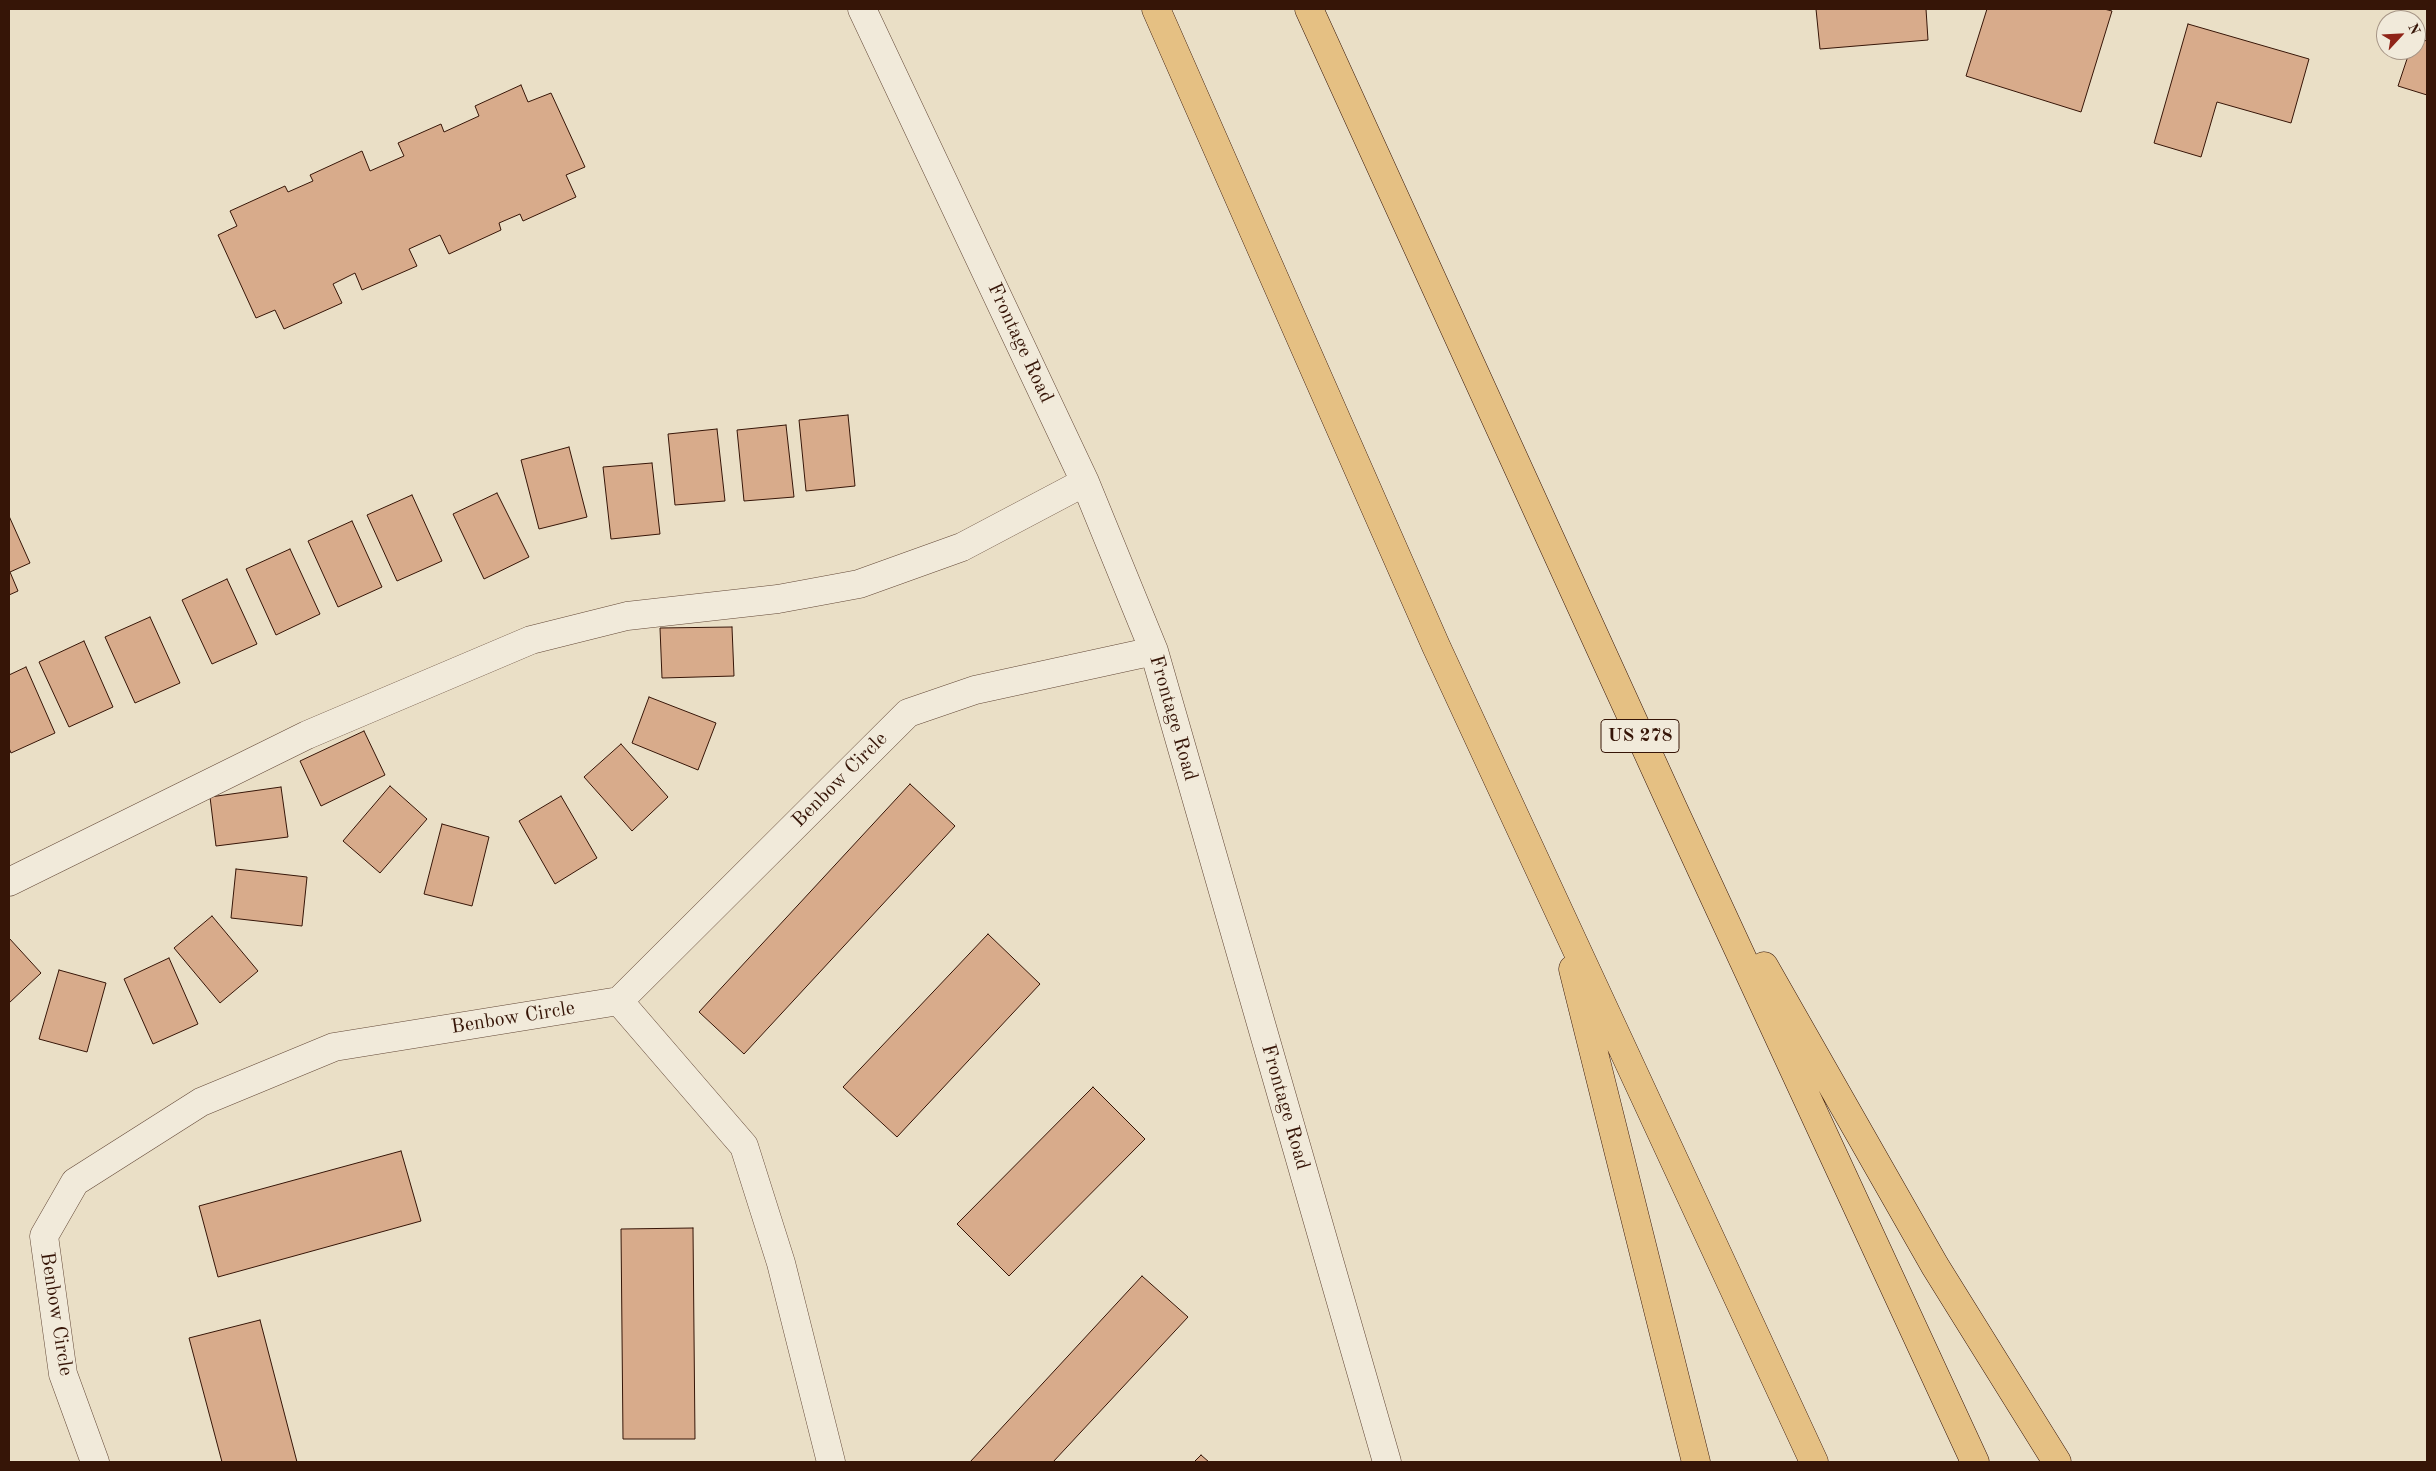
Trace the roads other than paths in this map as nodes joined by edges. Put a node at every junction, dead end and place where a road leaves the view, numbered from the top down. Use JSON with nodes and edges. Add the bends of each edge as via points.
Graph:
{"nodes":[{"id":1,"x":862,"y":9,"type":"edge"},
{"id":2,"x":1156,"y":9,"type":"edge"},
{"id":3,"x":1309,"y":9,"type":"edge"},
{"id":4,"x":1085,"y":482,"type":"junction"},
{"id":5,"x":1154,"y":651,"type":"junction"},
{"id":6,"x":1673,"y":808,"type":"junction"},
{"id":7,"x":9,"y":882,"type":"edge"},
{"id":8,"x":1557,"y":907,"type":"junction"},
{"id":9,"x":619,"y":1001,"type":"junction"},
{"id":10,"x":95,"y":1462,"type":"edge"},
{"id":11,"x":831,"y":1462,"type":"edge"},
{"id":12,"x":1387,"y":1462,"type":"edge"},
{"id":13,"x":1696,"y":1462,"type":"edge"},
{"id":14,"x":1814,"y":1462,"type":"edge"},
{"id":15,"x":1975,"y":1462,"type":"edge"},
{"id":16,"x":2057,"y":1462,"type":"edge"}],
"edges":[{"from":1,"to":4,"type":"street","name":"Frontage Road"},
{"from":2,"to":8,"type":"highway","via":[[1436,646]]},
{"from":3,"to":6,"type":"highway","number":"US 278"},
{"from":4,"to":5,"type":"street","name":"Frontage Road"},
{"from":4,"to":7,"type":"street","via":[[962,547],[859,584],[778,599],[627,616],[532,640],[307,735]]},
{"from":5,"to":9,"type":"street","name":"Benbow Circle","via":[[975,690],[908,713]]},
{"from":5,"to":12,"type":"street","name":"Frontage Road"},
{"from":6,"to":15,"type":"highway","number":"US 278"},
{"from":6,"to":16,"type":"highway","via":[[1935,1266]]},
{"from":8,"to":13,"type":"highway"},
{"from":8,"to":14,"type":"highway"},
{"from":9,"to":10,"type":"street","name":"Benbow Circle","via":[[334,1047],[201,1102],[74,1182],[44,1236],[63,1374]]},
{"from":9,"to":11,"type":"street","via":[[744,1146],[781,1263]]}]}
